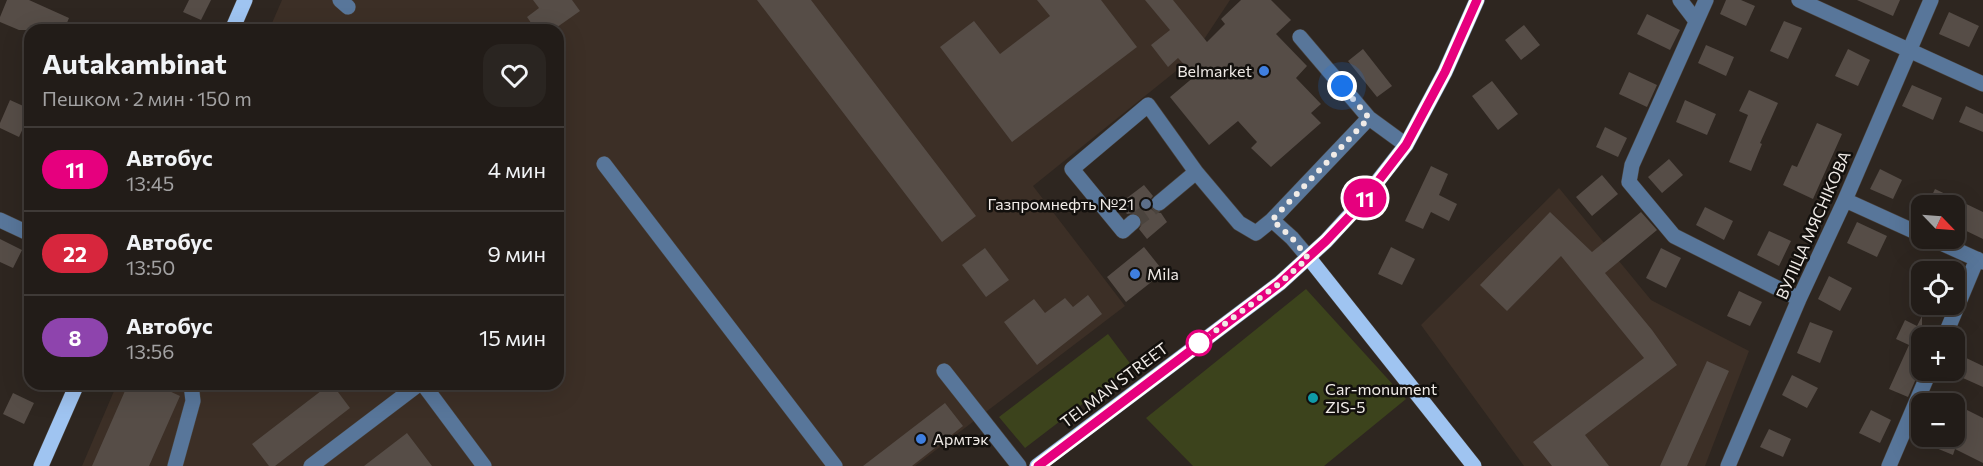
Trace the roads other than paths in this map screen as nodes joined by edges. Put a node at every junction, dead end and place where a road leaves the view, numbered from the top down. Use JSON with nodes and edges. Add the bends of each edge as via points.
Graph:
{"nodes":[{"id":1,"x":245,"y":0,"type":"edge"},
{"id":2,"x":1477,"y":0,"type":"edge"},
{"id":3,"x":1680,"y":0,"type":"edge"},
{"id":4,"x":1706,"y":0,"type":"edge"},
{"id":5,"x":1799,"y":0,"type":"edge"},
{"id":6,"x":1932,"y":0,"type":"edge"},
{"id":7,"x":1696,"y":21,"type":"junction"},
{"id":8,"x":235,"y":24,"type":"edge"},
{"id":9,"x":1300,"y":37,"type":"dead end"},
{"id":10,"x":1910,"y":51,"type":"junction"},
{"id":11,"x":1983,"y":84,"type":"edge"},
{"id":12,"x":1369,"y":118,"type":"junction"},
{"id":13,"x":1406,"y":145,"type":"junction"},
{"id":14,"x":604,"y":164,"type":"dead end"},
{"id":15,"x":1196,"y":172,"type":"junction"},
{"id":16,"x":1845,"y":200,"type":"junction"},
{"id":17,"x":1159,"y":203,"type":"tunnel mouth"},
{"id":18,"x":0,"y":220,"type":"edge"},
{"id":19,"x":1272,"y":220,"type":"junction"},
{"id":20,"x":1133,"y":222,"type":"dead end"},
{"id":21,"x":1911,"y":230,"type":"edge"},
{"id":22,"x":24,"y":231,"type":"edge"},
{"id":23,"x":1954,"y":249,"type":"edge"},
{"id":24,"x":1308,"y":258,"type":"junction"},
{"id":25,"x":1980,"y":261,"type":"edge"},
{"id":26,"x":1798,"y":299,"type":"junction"},
{"id":27,"x":1949,"y":327,"type":"edge"},
{"id":28,"x":944,"y":371,"type":"dead end"},
{"id":29,"x":1925,"y":381,"type":"edge"},
{"id":30,"x":73,"y":390,"type":"edge"},
{"id":31,"x":192,"y":390,"type":"edge"},
{"id":32,"x":414,"y":390,"type":"edge"},
{"id":33,"x":427,"y":390,"type":"edge"},
{"id":34,"x":41,"y":466,"type":"edge"},
{"id":35,"x":175,"y":466,"type":"edge"},
{"id":36,"x":311,"y":466,"type":"edge"},
{"id":37,"x":484,"y":466,"type":"edge"},
{"id":38,"x":835,"y":466,"type":"edge"},
{"id":39,"x":1019,"y":466,"type":"edge"},
{"id":40,"x":1038,"y":466,"type":"edge"},
{"id":41,"x":1474,"y":466,"type":"edge"},
{"id":42,"x":1728,"y":466,"type":"edge"},
{"id":43,"x":1889,"y":466,"type":"edge"}],
"edges":[{"from":1,"to":8,"type":"main road"},
{"from":2,"to":13,"type":"main road","name":"TELMAN STREET"},
{"from":3,"to":7,"type":"street"},
{"from":4,"to":7,"type":"street"},
{"from":5,"to":10,"type":"street"},
{"from":6,"to":10,"type":"street","name":"ВУЛІЦА МЯСНІКОВА"},
{"from":7,"to":26,"type":"street","via":[[1632,165],[1629,182],[1674,236]]},
{"from":9,"to":12,"type":"street"},
{"from":10,"to":11,"type":"street"},
{"from":10,"to":16,"type":"street","name":"ВУЛІЦА МЯСНІКОВА"},
{"from":12,"to":13,"type":"street"},
{"from":12,"to":19,"type":"street"},
{"from":13,"to":24,"type":"main road","name":"TELMAN STREET","via":[[1359,206]]},
{"from":14,"to":38,"type":"street"},
{"from":15,"to":17,"type":"street"},
{"from":15,"to":19,"type":"street","via":[[1239,224],[1256,233]]},
{"from":15,"to":20,"type":"street","via":[[1148,105],[1072,169],[1123,231]]},
{"from":16,"to":21,"type":"street"},
{"from":16,"to":26,"type":"street","name":"ВУЛІЦА МЯСНІКОВА"},
{"from":18,"to":22,"type":"street"},
{"from":19,"to":24,"type":"street"},
{"from":23,"to":25,"type":"street"},
{"from":24,"to":40,"type":"main road","name":"TELMAN STREET"},
{"from":24,"to":41,"type":"main road"},
{"from":25,"to":27,"type":"street"},
{"from":26,"to":42,"type":"street","name":"ВУЛІЦА МЯСНІКОВА"},
{"from":28,"to":39,"type":"street"},
{"from":29,"to":43,"type":"street"},
{"from":30,"to":34,"type":"main road"},
{"from":31,"to":35,"type":"street","via":[[193,401]]},
{"from":32,"to":36,"type":"street"},
{"from":33,"to":37,"type":"street"}]}
